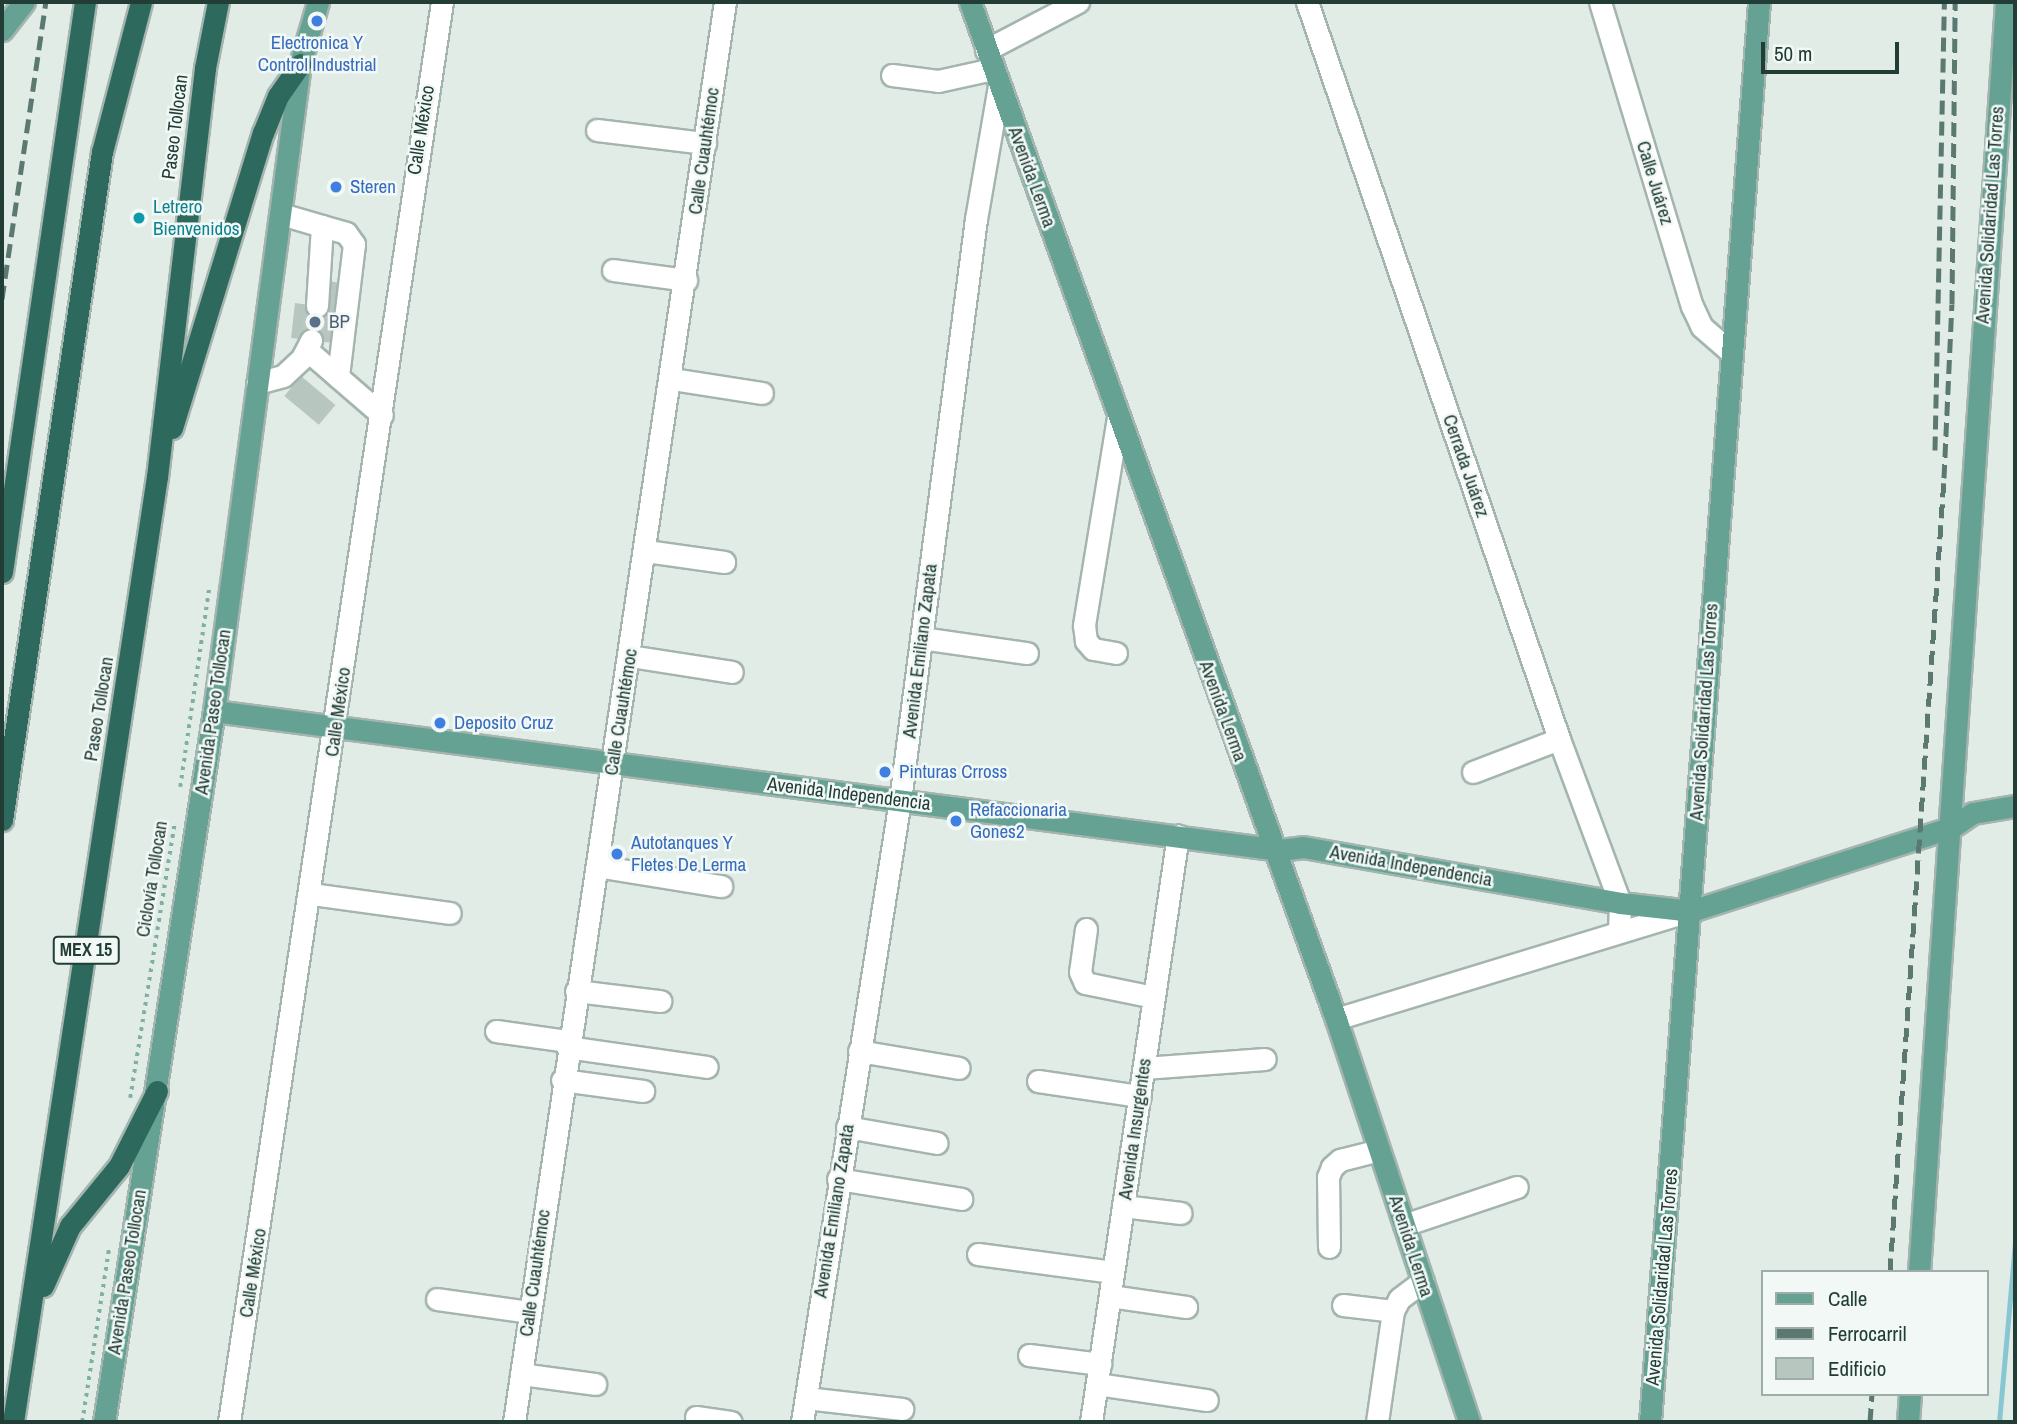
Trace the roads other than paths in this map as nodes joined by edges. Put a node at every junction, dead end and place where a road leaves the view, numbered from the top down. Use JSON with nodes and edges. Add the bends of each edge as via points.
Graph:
{"nodes":[{"id":1,"x":24,"y":2,"type":"edge"},
{"id":2,"x":85,"y":2,"type":"edge"},
{"id":3,"x":141,"y":2,"type":"edge"},
{"id":4,"x":218,"y":2,"type":"edge"},
{"id":5,"x":442,"y":2,"type":"edge"},
{"id":6,"x":725,"y":2,"type":"edge"},
{"id":7,"x":970,"y":2,"type":"edge"},
{"id":8,"x":1078,"y":2,"type":"edge"},
{"id":9,"x":1307,"y":2,"type":"edge"},
{"id":10,"x":1600,"y":2,"type":"edge"},
{"id":11,"x":1759,"y":2,"type":"edge"},
{"id":12,"x":2006,"y":2,"type":"edge"},
{"id":13,"x":315,"y":6,"type":"edge"},
{"id":14,"x":2,"y":30,"type":"edge"},
{"id":15,"x":300,"y":64,"type":"junction"},
{"id":16,"x":993,"y":68,"type":"junction"},
{"id":17,"x":892,"y":75,"type":"dead end"},
{"id":18,"x":597,"y":130,"type":"dead end"},
{"id":19,"x":705,"y":143,"type":"junction"},
{"id":20,"x":281,"y":214,"type":"junction"},
{"id":21,"x":322,"y":226,"type":"junction"},
{"id":22,"x":613,"y":270,"type":"dead end"},
{"id":23,"x":686,"y":280,"type":"junction"},
{"id":24,"x":317,"y":306,"type":"tunnel mouth"},
{"id":25,"x":1731,"y":352,"type":"junction"},
{"id":26,"x":338,"y":377,"type":"junction"},
{"id":27,"x":672,"y":379,"type":"junction"},
{"id":28,"x":257,"y":383,"type":"junction"},
{"id":29,"x":761,"y":393,"type":"dead end"},
{"id":30,"x":382,"y":415,"type":"junction"},
{"id":31,"x":1118,"y":417,"type":"junction"},
{"id":32,"x":157,"y":477,"type":"junction"},
{"id":33,"x":646,"y":551,"type":"junction"},
{"id":34,"x":724,"y":562,"type":"dead end"},
{"id":35,"x":2,"y":572,"type":"edge"},
{"id":36,"x":921,"y":638,"type":"junction"},
{"id":37,"x":1027,"y":653,"type":"dead end"},
{"id":38,"x":1116,"y":653,"type":"dead end"},
{"id":39,"x":630,"y":656,"type":"junction"},
{"id":40,"x":732,"y":672,"type":"dead end"},
{"id":41,"x":214,"y":711,"type":"junction"},
{"id":42,"x":335,"y":728,"type":"junction"},
{"id":43,"x":1559,"y":738,"type":"junction"},
{"id":44,"x":614,"y":765,"type":"junction"},
{"id":45,"x":1473,"y":772,"type":"dead end"},
{"id":46,"x":900,"y":800,"type":"junction"},
{"id":47,"x":2015,"y":806,"type":"edge"},
{"id":48,"x":2,"y":820,"type":"edge"},
{"id":49,"x":1952,"y":827,"type":"junction"},
{"id":50,"x":1178,"y":835,"type":"junction"},
{"id":51,"x":1276,"y":849,"type":"junction"},
{"id":52,"x":597,"y":866,"type":"junction"},
{"id":53,"x":721,"y":886,"type":"dead end"},
{"id":54,"x":312,"y":894,"type":"junction"},
{"id":55,"x":1620,"y":904,"type":"junction"},
{"id":56,"x":1691,"y":911,"type":"junction"},
{"id":57,"x":450,"y":913,"type":"dead end"},
{"id":58,"x":1086,"y":929,"type":"dead end"},
{"id":59,"x":1619,"y":931,"type":"junction"},
{"id":60,"x":576,"y":991,"type":"junction"},
{"id":61,"x":1154,"y":997,"type":"junction"},
{"id":62,"x":660,"y":1001,"type":"dead end"},
{"id":63,"x":1346,"y":1016,"type":"junction"},
{"id":64,"x":496,"y":1031,"type":"dead end"},
{"id":65,"x":567,"y":1044,"type":"junction"},
{"id":66,"x":859,"y":1051,"type":"junction"},
{"id":67,"x":1265,"y":1059,"type":"dead end"},
{"id":68,"x":707,"y":1067,"type":"dead end"},
{"id":69,"x":959,"y":1068,"type":"dead end"},
{"id":70,"x":1144,"y":1068,"type":"junction"},
{"id":71,"x":562,"y":1080,"type":"junction"},
{"id":72,"x":1038,"y":1082,"type":"dead end"},
{"id":73,"x":157,"y":1091,"type":"junction"},
{"id":74,"x":643,"y":1091,"type":"dead end"},
{"id":75,"x":1140,"y":1096,"type":"junction"},
{"id":76,"x":846,"y":1127,"type":"junction"},
{"id":77,"x":937,"y":1143,"type":"dead end"},
{"id":78,"x":1379,"y":1150,"type":"junction"},
{"id":79,"x":838,"y":1179,"type":"junction"},
{"id":80,"x":1517,"y":1187,"type":"dead end"},
{"id":81,"x":961,"y":1199,"type":"dead end"},
{"id":82,"x":1124,"y":1206,"type":"junction"},
{"id":83,"x":1181,"y":1213,"type":"dead end"},
{"id":84,"x":1404,"y":1225,"type":"junction"},
{"id":85,"x":1329,"y":1247,"type":"dead end"},
{"id":86,"x":978,"y":1254,"type":"dead end"},
{"id":87,"x":1919,"y":1270,"type":"edge"},
{"id":88,"x":1113,"y":1272,"type":"junction"},
{"id":89,"x":1423,"y":1281,"type":"junction"},
{"id":90,"x":1110,"y":1296,"type":"junction"},
{"id":91,"x":437,"y":1299,"type":"dead end"},
{"id":92,"x":1342,"y":1305,"type":"dead end"},
{"id":93,"x":1186,"y":1307,"type":"dead end"},
{"id":94,"x":1392,"y":1311,"type":"junction"},
{"id":95,"x":529,"y":1312,"type":"junction"},
{"id":96,"x":30,"y":1317,"type":"junction"},
{"id":97,"x":1029,"y":1355,"type":"dead end"},
{"id":98,"x":521,"y":1374,"type":"junction"},
{"id":99,"x":1098,"y":1374,"type":"junction"},
{"id":100,"x":595,"y":1384,"type":"dead end"},
{"id":101,"x":1910,"y":1396,"type":"edge"},
{"id":102,"x":806,"y":1398,"type":"junction"},
{"id":103,"x":1207,"y":1400,"type":"dead end"},
{"id":104,"x":902,"y":1409,"type":"dead end"},
{"id":105,"x":696,"y":1417,"type":"dead end"},
{"id":106,"x":13,"y":1422,"type":"edge"},
{"id":107,"x":104,"y":1422,"type":"edge"},
{"id":108,"x":229,"y":1422,"type":"edge"},
{"id":109,"x":514,"y":1422,"type":"edge"},
{"id":110,"x":731,"y":1422,"type":"edge"},
{"id":111,"x":802,"y":1422,"type":"edge"},
{"id":112,"x":1091,"y":1422,"type":"edge"},
{"id":113,"x":1377,"y":1422,"type":"edge"},
{"id":114,"x":1469,"y":1422,"type":"edge"},
{"id":115,"x":1650,"y":1422,"type":"edge"},
{"id":116,"x":1908,"y":1422,"type":"edge"}],
"edges":[{"from":1,"to":14,"type":"main road"},
{"from":2,"to":35,"type":"highway"},
{"from":3,"to":48,"type":"highway","via":[[102,152]]},
{"from":4,"to":32,"type":"highway","name":"Paseo Tollocan","number":"MEX 15","via":[[205,68]]},
{"from":5,"to":30,"type":"street","name":"Calle México"},
{"from":6,"to":19,"type":"street","name":"Calle Cuauhtémoc"},
{"from":7,"to":16,"type":"main road","name":"Avenida Lerma"},
{"from":8,"to":16,"type":"street"},
{"from":9,"to":43,"type":"street","name":"Cerrada Juárez"},
{"from":10,"to":25,"type":"street","name":"Calle Juárez","via":[[1692,306],[1702,327]]},
{"from":11,"to":25,"type":"main road","name":"Avenida Solidaridad Las Torres"},
{"from":12,"to":49,"type":"main road","name":"Avenida Solidaridad Las Torres"},
{"from":13,"to":15,"type":"main road","name":"Avenida Paseo Tollocan"},
{"from":15,"to":20,"type":"main road","name":"Avenida Paseo Tollocan"},
{"from":15,"to":32,"type":"highway","via":[[278,96],[263,133]]},
{"from":16,"to":17,"type":"street","via":[[938,81]]},
{"from":16,"to":31,"type":"main road","name":"Avenida Lerma"},
{"from":16,"to":36,"type":"street","name":"Avenida Emiliano Zapata"},
{"from":18,"to":19,"type":"street"},
{"from":19,"to":23,"type":"street","name":"Calle Cuauhtémoc"},
{"from":20,"to":21,"type":"street"},
{"from":20,"to":28,"type":"main road","name":"Avenida Paseo Tollocan"},
{"from":21,"to":24,"type":"street"},
{"from":21,"to":26,"type":"street","via":[[345,233],[354,244]]},
{"from":22,"to":23,"type":"street"},
{"from":23,"to":27,"type":"street","name":"Calle Cuauhtémoc"},
{"from":25,"to":56,"type":"main road","name":"Avenida Solidaridad Las Torres"},
{"from":26,"to":28,"type":"street","via":[[309,345],[283,376]]},
{"from":26,"to":30,"type":"street"},
{"from":27,"to":29,"type":"street"},
{"from":27,"to":33,"type":"street","name":"Calle Cuauhtémoc"},
{"from":28,"to":41,"type":"main road","name":"Avenida Paseo Tollocan"},
{"from":30,"to":42,"type":"street","name":"Calle México"},
{"from":31,"to":38,"type":"street","via":[[1084,625],[1086,641],[1093,649]]},
{"from":31,"to":51,"type":"main road","name":"Avenida Lerma"},
{"from":32,"to":96,"type":"highway","name":"Paseo Tollocan","number":"MEX 15"},
{"from":33,"to":34,"type":"street"},
{"from":33,"to":39,"type":"street","name":"Calle Cuauhtémoc"},
{"from":36,"to":37,"type":"street"},
{"from":36,"to":46,"type":"street","name":"Avenida Emiliano Zapata"},
{"from":39,"to":40,"type":"street"},
{"from":39,"to":44,"type":"street","name":"Calle Cuauhtémoc"},
{"from":41,"to":42,"type":"main road","name":"Avenida Independencia"},
{"from":41,"to":73,"type":"main road","name":"Avenida Paseo Tollocan"},
{"from":42,"to":44,"type":"main road","name":"Avenida Independencia"},
{"from":42,"to":54,"type":"street","name":"Calle México"},
{"from":43,"to":45,"type":"street"},
{"from":43,"to":55,"type":"street","name":"Cerrada Juárez"},
{"from":44,"to":46,"type":"main road","name":"Avenida Independencia"},
{"from":44,"to":52,"type":"street","name":"Calle Cuauhtémoc"},
{"from":46,"to":50,"type":"main road","name":"Avenida Independencia"},
{"from":46,"to":66,"type":"street","name":"Avenida Emiliano Zapata"},
{"from":47,"to":49,"type":"main road","name":"Avenida Independencia","via":[[1973,813]]},
{"from":49,"to":56,"type":"main road","name":"Avenida Independencia"},
{"from":49,"to":87,"type":"main road","name":"Avenida Solidaridad Las Torres"},
{"from":50,"to":51,"type":"main road","name":"Avenida Independencia"},
{"from":50,"to":61,"type":"street","name":"Avenida Insurgentes"},
{"from":51,"to":55,"type":"main road","name":"Avenida Independencia","via":[[1303,847]]},
{"from":51,"to":63,"type":"main road","name":"Avenida Lerma"},
{"from":52,"to":53,"type":"street"},
{"from":52,"to":60,"type":"street","name":"Calle Cuauhtémoc"},
{"from":54,"to":57,"type":"street"},
{"from":54,"to":108,"type":"street","name":"Calle México"},
{"from":55,"to":56,"type":"main road","name":"Avenida Independencia"},
{"from":55,"to":59,"type":"street","name":"Cerrada Juárez"},
{"from":56,"to":59,"type":"street","name":"Avenida Independencia"},
{"from":56,"to":115,"type":"main road","name":"Avenida Solidaridad Las Torres"},
{"from":58,"to":61,"type":"street","via":[[1080,972],[1085,983]]},
{"from":59,"to":63,"type":"street","name":"Avenida Independencia"},
{"from":60,"to":62,"type":"street"},
{"from":60,"to":65,"type":"street","name":"Calle Cuauhtémoc"},
{"from":61,"to":70,"type":"street","name":"Avenida Insurgentes"},
{"from":63,"to":78,"type":"main road","name":"Avenida Lerma"},
{"from":64,"to":65,"type":"street"},
{"from":65,"to":68,"type":"street"},
{"from":65,"to":71,"type":"street","name":"Calle Cuauhtémoc"},
{"from":66,"to":69,"type":"street"},
{"from":66,"to":76,"type":"street","name":"Avenida Emiliano Zapata"},
{"from":67,"to":70,"type":"street"},
{"from":70,"to":75,"type":"street","name":"Avenida Insurgentes"},
{"from":71,"to":74,"type":"street"},
{"from":71,"to":95,"type":"street","name":"Calle Cuauhtémoc"},
{"from":72,"to":75,"type":"street"},
{"from":73,"to":96,"type":"highway","via":[[119,1166],[70,1226]]},
{"from":73,"to":107,"type":"main road","name":"Avenida Paseo Tollocan"},
{"from":75,"to":82,"type":"street","name":"Avenida Insurgentes"},
{"from":76,"to":77,"type":"street"},
{"from":76,"to":79,"type":"street","name":"Avenida Emiliano Zapata"},
{"from":78,"to":84,"type":"main road","name":"Avenida Lerma"},
{"from":78,"to":85,"type":"street","via":[[1340,1160],[1332,1167],[1328,1177]]},
{"from":79,"to":81,"type":"street"},
{"from":79,"to":102,"type":"street","name":"Avenida Emiliano Zapata"},
{"from":80,"to":84,"type":"street"},
{"from":82,"to":83,"type":"street"},
{"from":82,"to":88,"type":"street","name":"Avenida Insurgentes"},
{"from":84,"to":89,"type":"main road","name":"Avenida Lerma"},
{"from":86,"to":88,"type":"street"},
{"from":88,"to":90,"type":"street","name":"Avenida Insurgentes"},
{"from":89,"to":94,"type":"street","via":[[1399,1299]]},
{"from":89,"to":114,"type":"main road","name":"Avenida Lerma"},
{"from":90,"to":93,"type":"street"},
{"from":90,"to":99,"type":"street","name":"Avenida Insurgentes"},
{"from":91,"to":95,"type":"street"},
{"from":92,"to":94,"type":"street"},
{"from":94,"to":113,"type":"street"},
{"from":95,"to":98,"type":"street","name":"Calle Cuauhtémoc"},
{"from":96,"to":106,"type":"highway","name":"Paseo Tollocan","number":"MEX 15"},
{"from":97,"to":99,"type":"street"},
{"from":98,"to":100,"type":"street"},
{"from":98,"to":109,"type":"street","name":"Calle Cuauhtémoc"},
{"from":99,"to":103,"type":"street"},
{"from":99,"to":112,"type":"street","name":"Avenida Insurgentes"},
{"from":101,"to":116,"type":"main road"},
{"from":102,"to":104,"type":"street"},
{"from":102,"to":111,"type":"street","name":"Avenida Emiliano Zapata"},
{"from":105,"to":110,"type":"street"}]}
